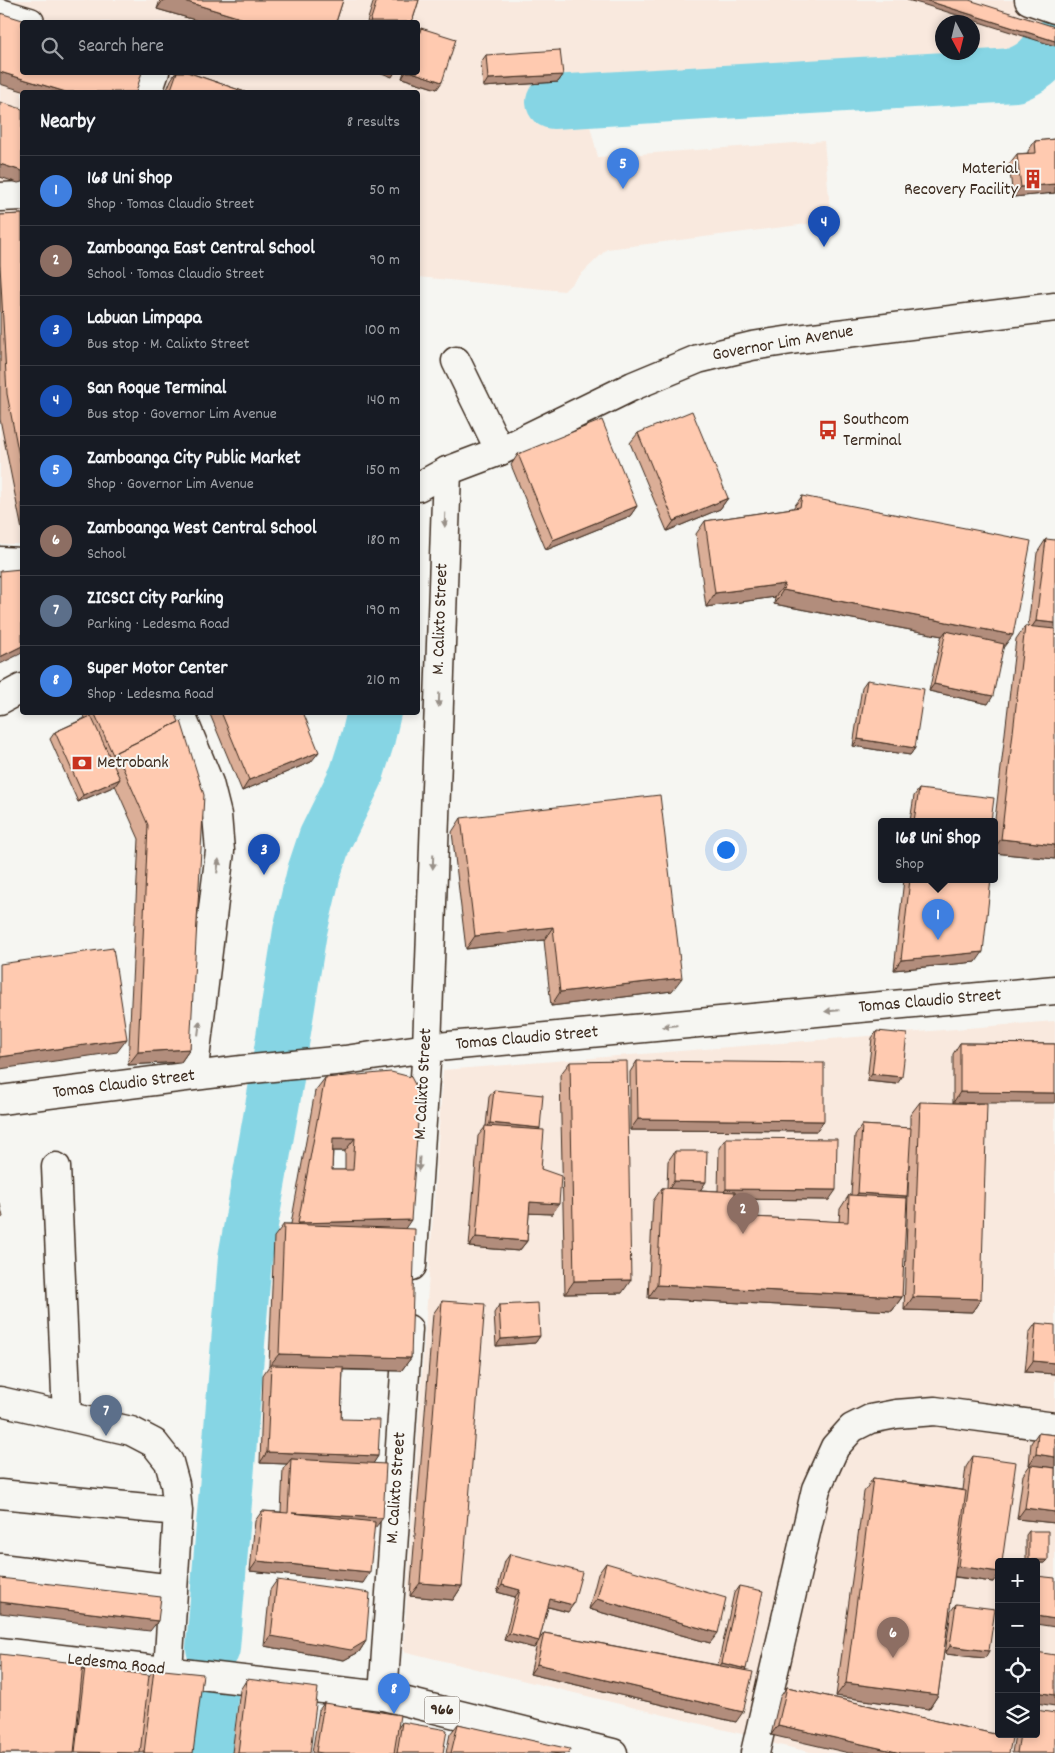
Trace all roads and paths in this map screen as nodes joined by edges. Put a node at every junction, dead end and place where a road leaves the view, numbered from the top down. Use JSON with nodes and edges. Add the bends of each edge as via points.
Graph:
{"nodes":[{"id":1,"x":1029,"y":0,"type":"edge"},
{"id":2,"x":1055,"y":8,"type":"edge"},
{"id":3,"x":0,"y":13,"type":"edge"},
{"id":4,"x":23,"y":20,"type":"edge"},
{"id":5,"x":154,"y":75,"type":"edge"},
{"id":6,"x":149,"y":90,"type":"edge"},
{"id":7,"x":20,"y":196,"type":"edge"},
{"id":8,"x":0,"y":197,"type":"edge"},
{"id":9,"x":1055,"y":306,"type":"edge"},
{"id":10,"x":456,"y":361,"type":"dead end"},
{"id":11,"x":500,"y":452,"type":"junction"},
{"id":12,"x":446,"y":471,"type":"junction"},
{"id":13,"x":420,"y":486,"type":"edge"},
{"id":14,"x":0,"y":561,"type":"edge"},
{"id":15,"x":20,"y":562,"type":"edge"},
{"id":16,"x":20,"y":689,"type":"edge"},
{"id":17,"x":0,"y":700,"type":"edge"},
{"id":18,"x":181,"y":715,"type":"edge"},
{"id":19,"x":1055,"y":990,"type":"edge"},
{"id":20,"x":426,"y":1048,"type":"junction"},
{"id":21,"x":193,"y":1076,"type":"junction"},
{"id":22,"x":0,"y":1100,"type":"edge"},
{"id":23,"x":56,"y":1167,"type":"dead end"},
{"id":24,"x":0,"y":1401,"type":"edge"},
{"id":25,"x":67,"y":1416,"type":"junction"},
{"id":26,"x":1055,"y":1427,"type":"edge"},
{"id":27,"x":0,"y":1494,"type":"edge"},
{"id":28,"x":178,"y":1511,"type":"junction"},
{"id":29,"x":0,"y":1568,"type":"edge"},
{"id":30,"x":173,"y":1589,"type":"junction"},
{"id":31,"x":0,"y":1652,"type":"edge"},
{"id":32,"x":168,"y":1670,"type":"junction"},
{"id":33,"x":383,"y":1696,"type":"junction"},
{"id":34,"x":614,"y":1753,"type":"edge"},
{"id":35,"x":755,"y":1753,"type":"edge"}],
"edges":[{"from":1,"to":2,"type":"street"},
{"from":3,"to":4,"type":"street"},
{"from":5,"to":6,"type":"street"},
{"from":7,"to":8,"type":"street"},
{"from":9,"to":11,"type":"street","name":"Governor Lim Avenue","via":[[798,339],[698,359],[634,386]]},
{"from":10,"to":11,"type":"street"},
{"from":11,"to":12,"type":"street","name":"Governor Lim Avenue"},
{"from":12,"to":13,"type":"street","name":"Governor Lim Avenue"},
{"from":12,"to":20,"type":"street","name":"M. Calixto Street","one_way":true},
{"from":14,"to":15,"type":"street"},
{"from":16,"to":17,"type":"street"},
{"from":21,"to":18,"type":"street","one_way":true,"via":[[220,851],[217,815],[208,783]]},
{"from":19,"to":20,"type":"street","name":"Tomas Claudio Street","one_way":true},
{"from":20,"to":21,"type":"street","name":"Tomas Claudio Street"},
{"from":20,"to":33,"type":"street","name":"M. Calixto Street","one_way":true},
{"from":21,"to":22,"type":"street","name":"Tomas Claudio Street"},
{"from":23,"to":25,"type":"street"},
{"from":24,"to":25,"type":"street"},
{"from":25,"to":28,"type":"street","via":[[131,1431],[154,1443],[168,1462]]},
{"from":26,"to":35,"type":"street","via":[[935,1411],[870,1419],[852,1428],[835,1447],[816,1490]]},
{"from":27,"to":28,"type":"street"},
{"from":28,"to":30,"type":"street"},
{"from":29,"to":30,"type":"street"},
{"from":30,"to":32,"type":"street"},
{"from":31,"to":32,"type":"street","name":"Ledesma Road","number":"966"},
{"from":32,"to":33,"type":"street","name":"Ledesma Road","number":"966"},
{"from":33,"to":34,"type":"street","name":"Ledesma Road","number":"966"}]}
